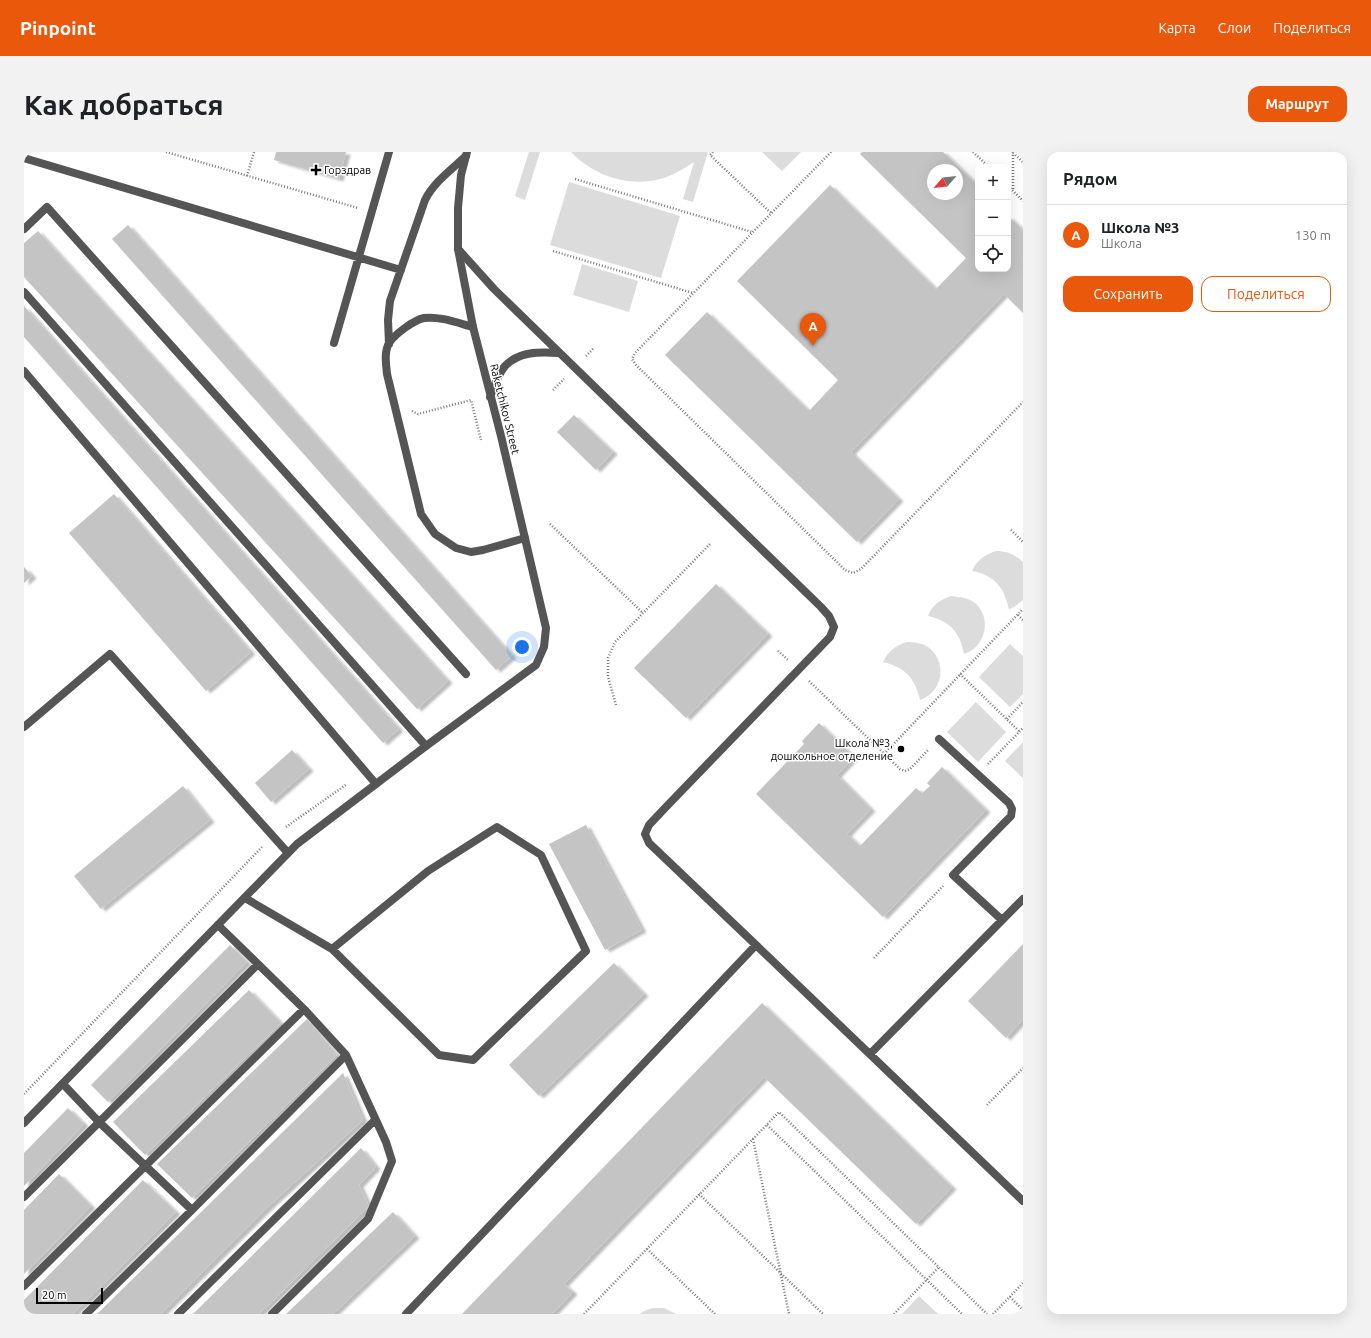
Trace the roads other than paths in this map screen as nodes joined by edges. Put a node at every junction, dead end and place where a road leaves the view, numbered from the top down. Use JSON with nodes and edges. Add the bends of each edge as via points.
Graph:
{"nodes":[{"id":1,"x":389,"y":152,"type":"edge"},
{"id":2,"x":467,"y":153,"type":"edge"},
{"id":3,"x":24,"y":158,"type":"edge"},
{"id":4,"x":24,"y":229,"type":"edge"},
{"id":5,"x":458,"y":249,"type":"junction"},
{"id":6,"x":358,"y":258,"type":"junction"},
{"id":7,"x":401,"y":270,"type":"junction"},
{"id":8,"x":24,"y":292,"type":"edge"},
{"id":9,"x":473,"y":327,"type":"junction"},
{"id":10,"x":334,"y":343,"type":"dead end"},
{"id":11,"x":389,"y":344,"type":"junction"},
{"id":12,"x":558,"y":352,"type":"junction"},
{"id":13,"x":24,"y":371,"type":"edge"},
{"id":14,"x":490,"y":396,"type":"junction"},
{"id":15,"x":525,"y":538,"type":"junction"},
{"id":16,"x":466,"y":674,"type":"dead end"},
{"id":17,"x":24,"y":727,"type":"edge"},
{"id":18,"x":939,"y":739,"type":"road end"},
{"id":19,"x":426,"y":746,"type":"junction"},
{"id":20,"x":376,"y":784,"type":"junction"},
{"id":21,"x":288,"y":853,"type":"junction"},
{"id":22,"x":245,"y":898,"type":"junction"},
{"id":23,"x":1023,"y":899,"type":"edge"},
{"id":24,"x":1002,"y":920,"type":"junction"},
{"id":25,"x":218,"y":926,"type":"junction"},
{"id":26,"x":756,"y":945,"type":"junction"},
{"id":27,"x":332,"y":949,"type":"junction"},
{"id":28,"x":258,"y":964,"type":"junction"},
{"id":29,"x":304,"y":1009,"type":"junction"},
{"id":30,"x":870,"y":1054,"type":"junction"},
{"id":31,"x":346,"y":1056,"type":"junction"},
{"id":32,"x":63,"y":1084,"type":"junction"},
{"id":33,"x":375,"y":1120,"type":"junction"},
{"id":34,"x":99,"y":1122,"type":"junction"},
{"id":35,"x":24,"y":1123,"type":"edge"},
{"id":36,"x":144,"y":1166,"type":"junction"},
{"id":37,"x":24,"y":1197,"type":"edge"},
{"id":38,"x":1023,"y":1202,"type":"edge"},
{"id":39,"x":192,"y":1210,"type":"junction"},
{"id":40,"x":24,"y":1286,"type":"edge"},
{"id":41,"x":86,"y":1314,"type":"edge"},
{"id":42,"x":178,"y":1314,"type":"edge"},
{"id":43,"x":272,"y":1314,"type":"edge"},
{"id":44,"x":406,"y":1314,"type":"edge"}],
"edges":[{"from":1,"to":6,"type":"street"},
{"from":2,"to":5,"type":"street","name":"Raketchikov Street","via":[[461,175]]},
{"from":2,"to":7,"type":"street","via":[[429,192]]},
{"from":3,"to":6,"type":"street"},
{"from":4,"to":16,"type":"street","via":[[47,208]]},
{"from":5,"to":9,"type":"street","name":"Raketchikov Street"},
{"from":5,"to":12,"type":"street","via":[[494,289]]},
{"from":6,"to":7,"type":"street"},
{"from":6,"to":10,"type":"street"},
{"from":7,"to":11,"type":"street","via":[[390,301]]},
{"from":8,"to":19,"type":"street"},
{"from":9,"to":11,"type":"street","via":[[448,320],[424,318],[406,327]]},
{"from":9,"to":14,"type":"street","name":"Raketchikov Street"},
{"from":11,"to":15,"type":"street","via":[[385,359],[387,374],[424,519],[435,534],[456,548],[471,552]]},
{"from":12,"to":14,"type":"street","via":[[537,352],[518,357],[506,365]]},
{"from":12,"to":26,"type":"street","via":[[820,607],[829,616],[834,627],[830,637],[649,825],[645,834],[649,844]]},
{"from":13,"to":20,"type":"street"},
{"from":14,"to":15,"type":"street","name":"Raketchikov Street"},
{"from":15,"to":19,"type":"street","name":"Raketchikov Street","via":[[546,628],[544,647],[536,665]]},
{"from":17,"to":21,"type":"street","via":[[110,654]]},
{"from":18,"to":24,"type":"street","via":[[1009,803],[1012,810],[1011,816],[953,876]]},
{"from":19,"to":20,"type":"street"},
{"from":20,"to":21,"type":"street"},
{"from":21,"to":22,"type":"street"},
{"from":22,"to":25,"type":"street"},
{"from":22,"to":27,"type":"street"},
{"from":23,"to":24,"type":"street"},
{"from":24,"to":30,"type":"street"},
{"from":25,"to":28,"type":"street"},
{"from":25,"to":32,"type":"street"},
{"from":26,"to":30,"type":"street"},
{"from":26,"to":44,"type":"street"},
{"from":27,"to":27,"type":"street","via":[[439,1055],[473,1060],[586,951],[541,855],[497,827],[428,871]]},
{"from":28,"to":29,"type":"street"},
{"from":28,"to":34,"type":"street"},
{"from":29,"to":31,"type":"street"},
{"from":29,"to":36,"type":"street"},
{"from":30,"to":38,"type":"street"},
{"from":31,"to":33,"type":"street"},
{"from":31,"to":39,"type":"street"},
{"from":32,"to":34,"type":"street"},
{"from":32,"to":35,"type":"street"},
{"from":33,"to":42,"type":"street"},
{"from":33,"to":43,"type":"street","via":[[392,1161],[368,1219]]},
{"from":34,"to":36,"type":"street"},
{"from":34,"to":37,"type":"street"},
{"from":36,"to":39,"type":"street"},
{"from":36,"to":40,"type":"street"},
{"from":39,"to":41,"type":"street"}]}
